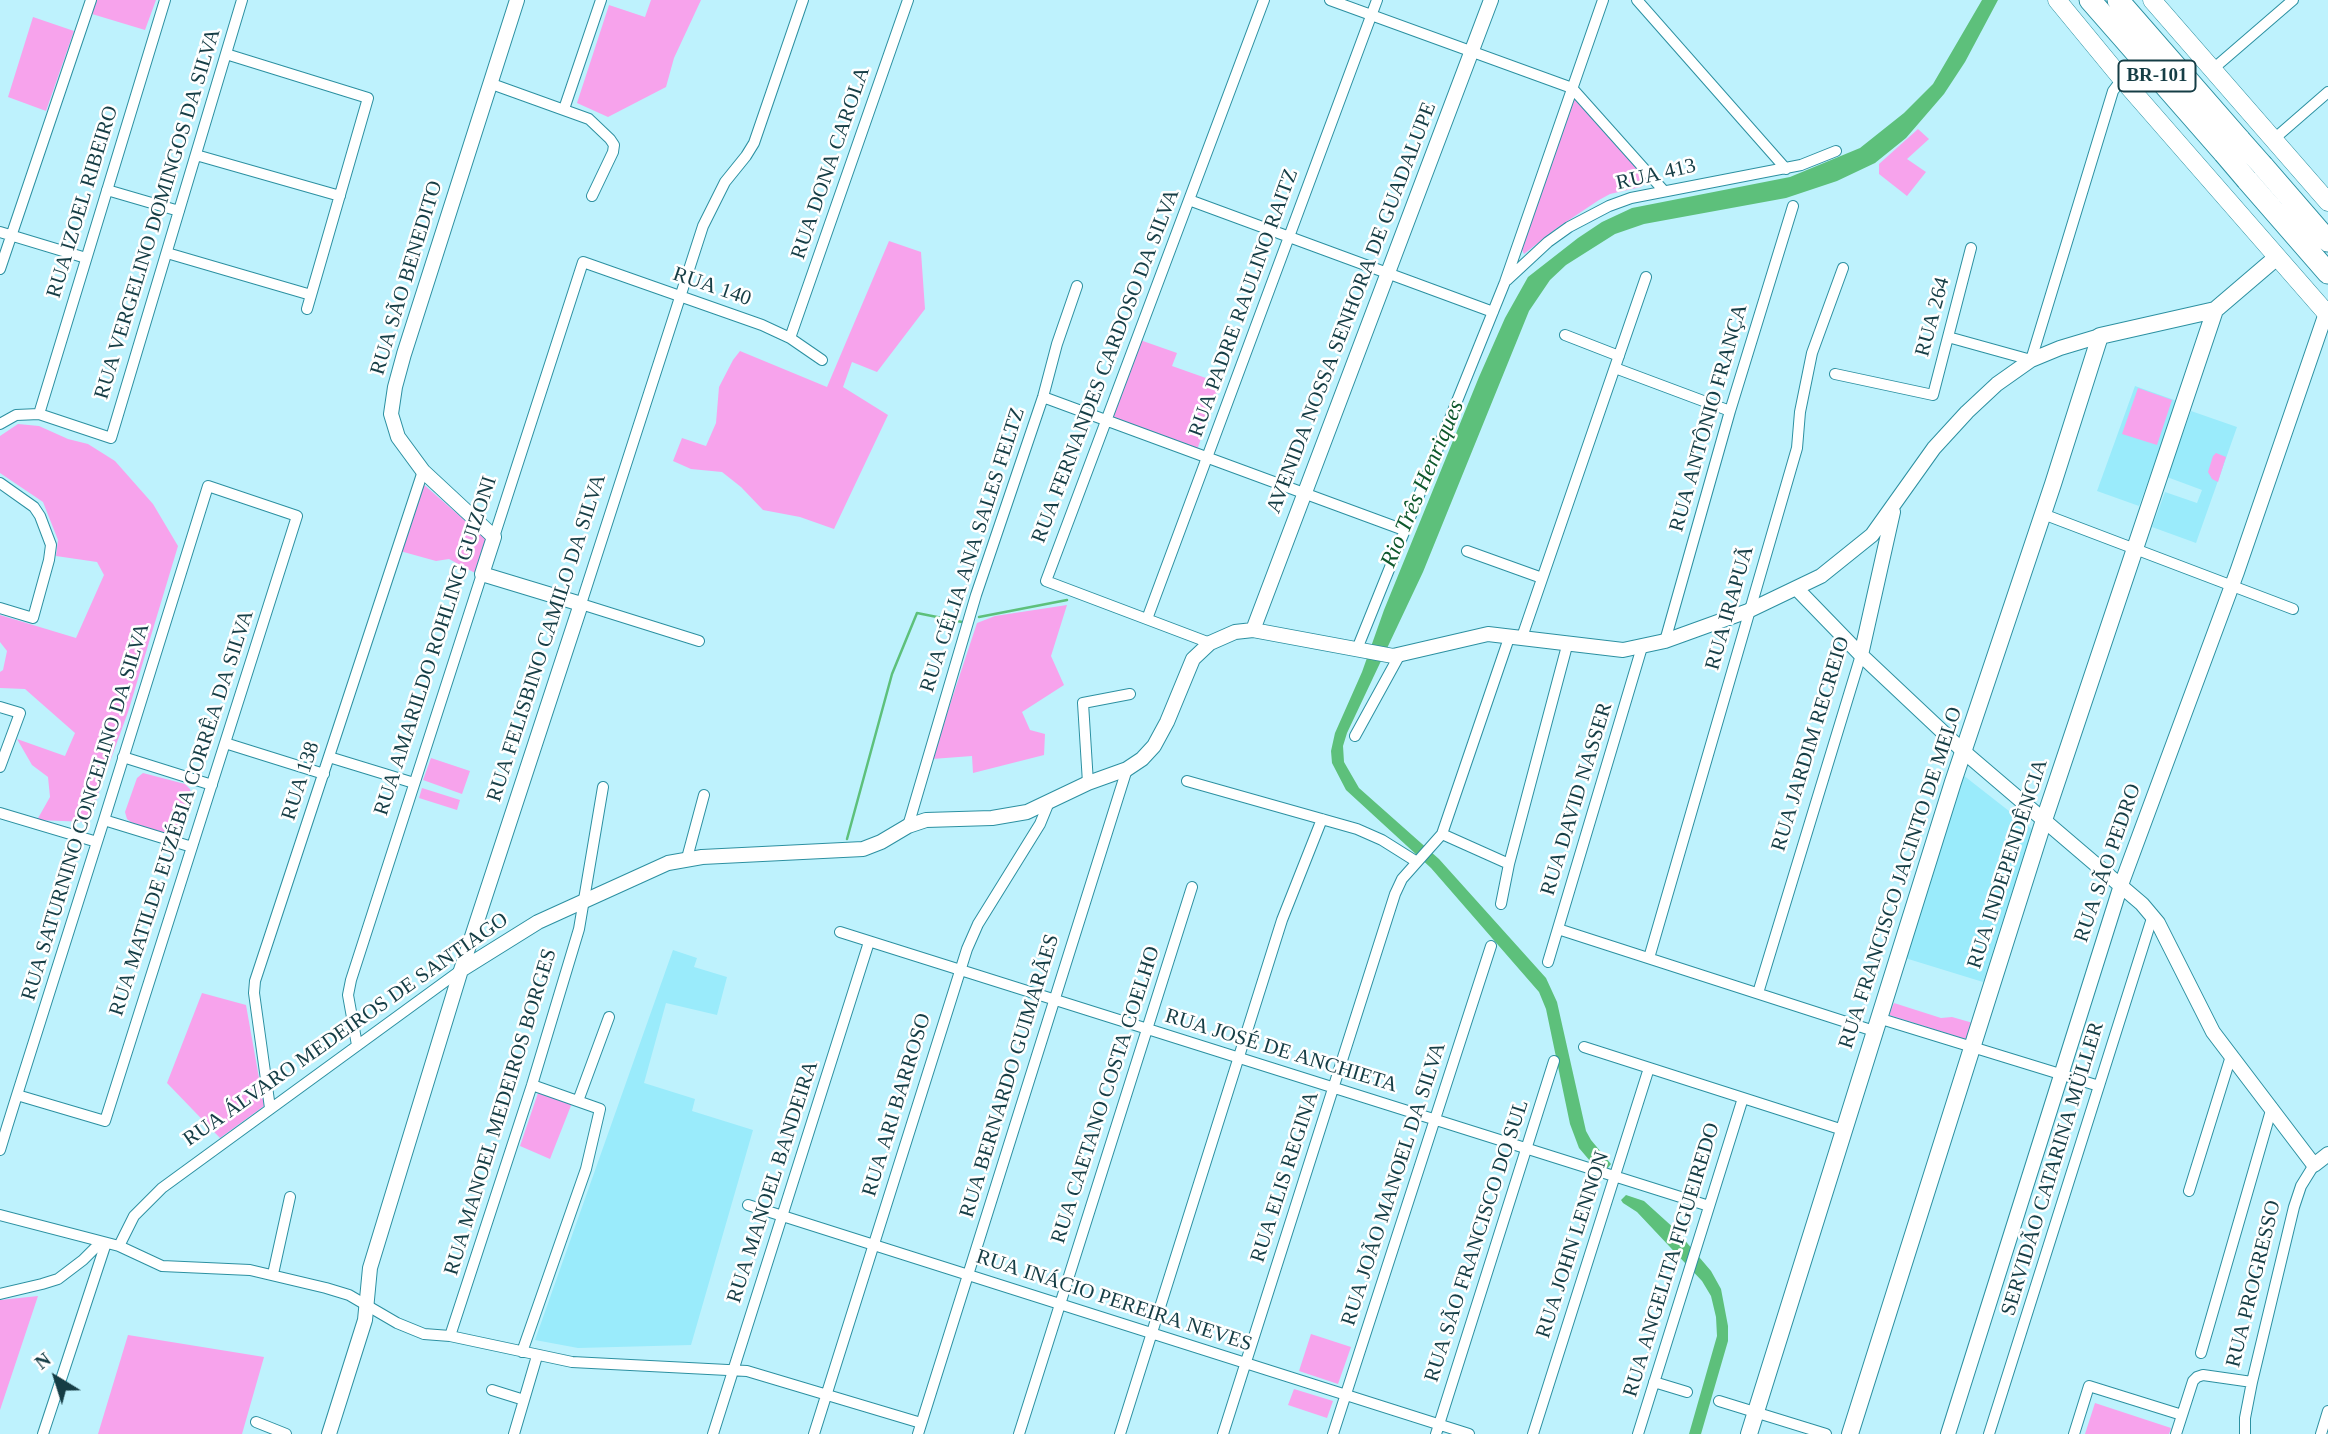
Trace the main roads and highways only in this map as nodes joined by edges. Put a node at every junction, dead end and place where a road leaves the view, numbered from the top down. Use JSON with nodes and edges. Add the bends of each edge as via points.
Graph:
{"nodes":[{"id":1,"x":2057,"y":0,"type":"edge"},
{"id":2,"x":2090,"y":0,"type":"edge"},
{"id":3,"x":2118,"y":0,"type":"edge"},
{"id":4,"x":2155,"y":1,"type":"edge"},
{"id":5,"x":2261,"y":124,"type":"junction"},
{"id":6,"x":2276,"y":141,"type":"junction"},
{"id":7,"x":2235,"y":151,"type":"junction"},
{"id":8,"x":2201,"y":170,"type":"junction"},
{"id":9,"x":2255,"y":173,"type":"junction"},
{"id":10,"x":2214,"y":185,"type":"junction"},
{"id":11,"x":2328,"y":202,"type":"edge"},
{"id":12,"x":2328,"y":241,"type":"edge"},
{"id":13,"x":2277,"y":257,"type":"junction"},
{"id":14,"x":2328,"y":273,"type":"edge"},
{"id":15,"x":2215,"y":310,"type":"junction"},
{"id":16,"x":2327,"y":314,"type":"edge"},
{"id":17,"x":1749,"y":1434,"type":"edge"},
{"id":18,"x":1850,"y":1434,"type":"edge"}],
"edges":[{"from":1,"to":8,"type":"main road"},
{"from":2,"to":7,"type":"highway","number":"BR-101"},
{"from":3,"to":7,"type":"highway","number":"BR-101"},
{"from":4,"to":5,"type":"main road"},
{"from":5,"to":6,"type":"main road"},
{"from":5,"to":7,"type":"main road","via":[[2258,136]]},
{"from":6,"to":7,"type":"main road"},
{"from":6,"to":11,"type":"main road"},
{"from":7,"to":8,"type":"main road"},
{"from":7,"to":9,"type":"highway","number":"BR-101","bridge":true},
{"from":7,"to":10,"type":"main road"},
{"from":8,"to":10,"type":"main road"},
{"from":9,"to":12,"type":"highway","number":"BR-101"},
{"from":9,"to":14,"type":"highway","number":"BR-101"},
{"from":10,"to":13,"type":"main road"},
{"from":13,"to":15,"type":"main road"},
{"from":13,"to":16,"type":"main road"},
{"from":15,"to":17,"type":"main road","name":"RUA FRANCISCO JACINTO DE MELO","via":[[2100,336],[1963,751]]},
{"from":15,"to":18,"type":"main road","name":"RUA INDEPENDÊNCIA","via":[[2044,820]]}]}
